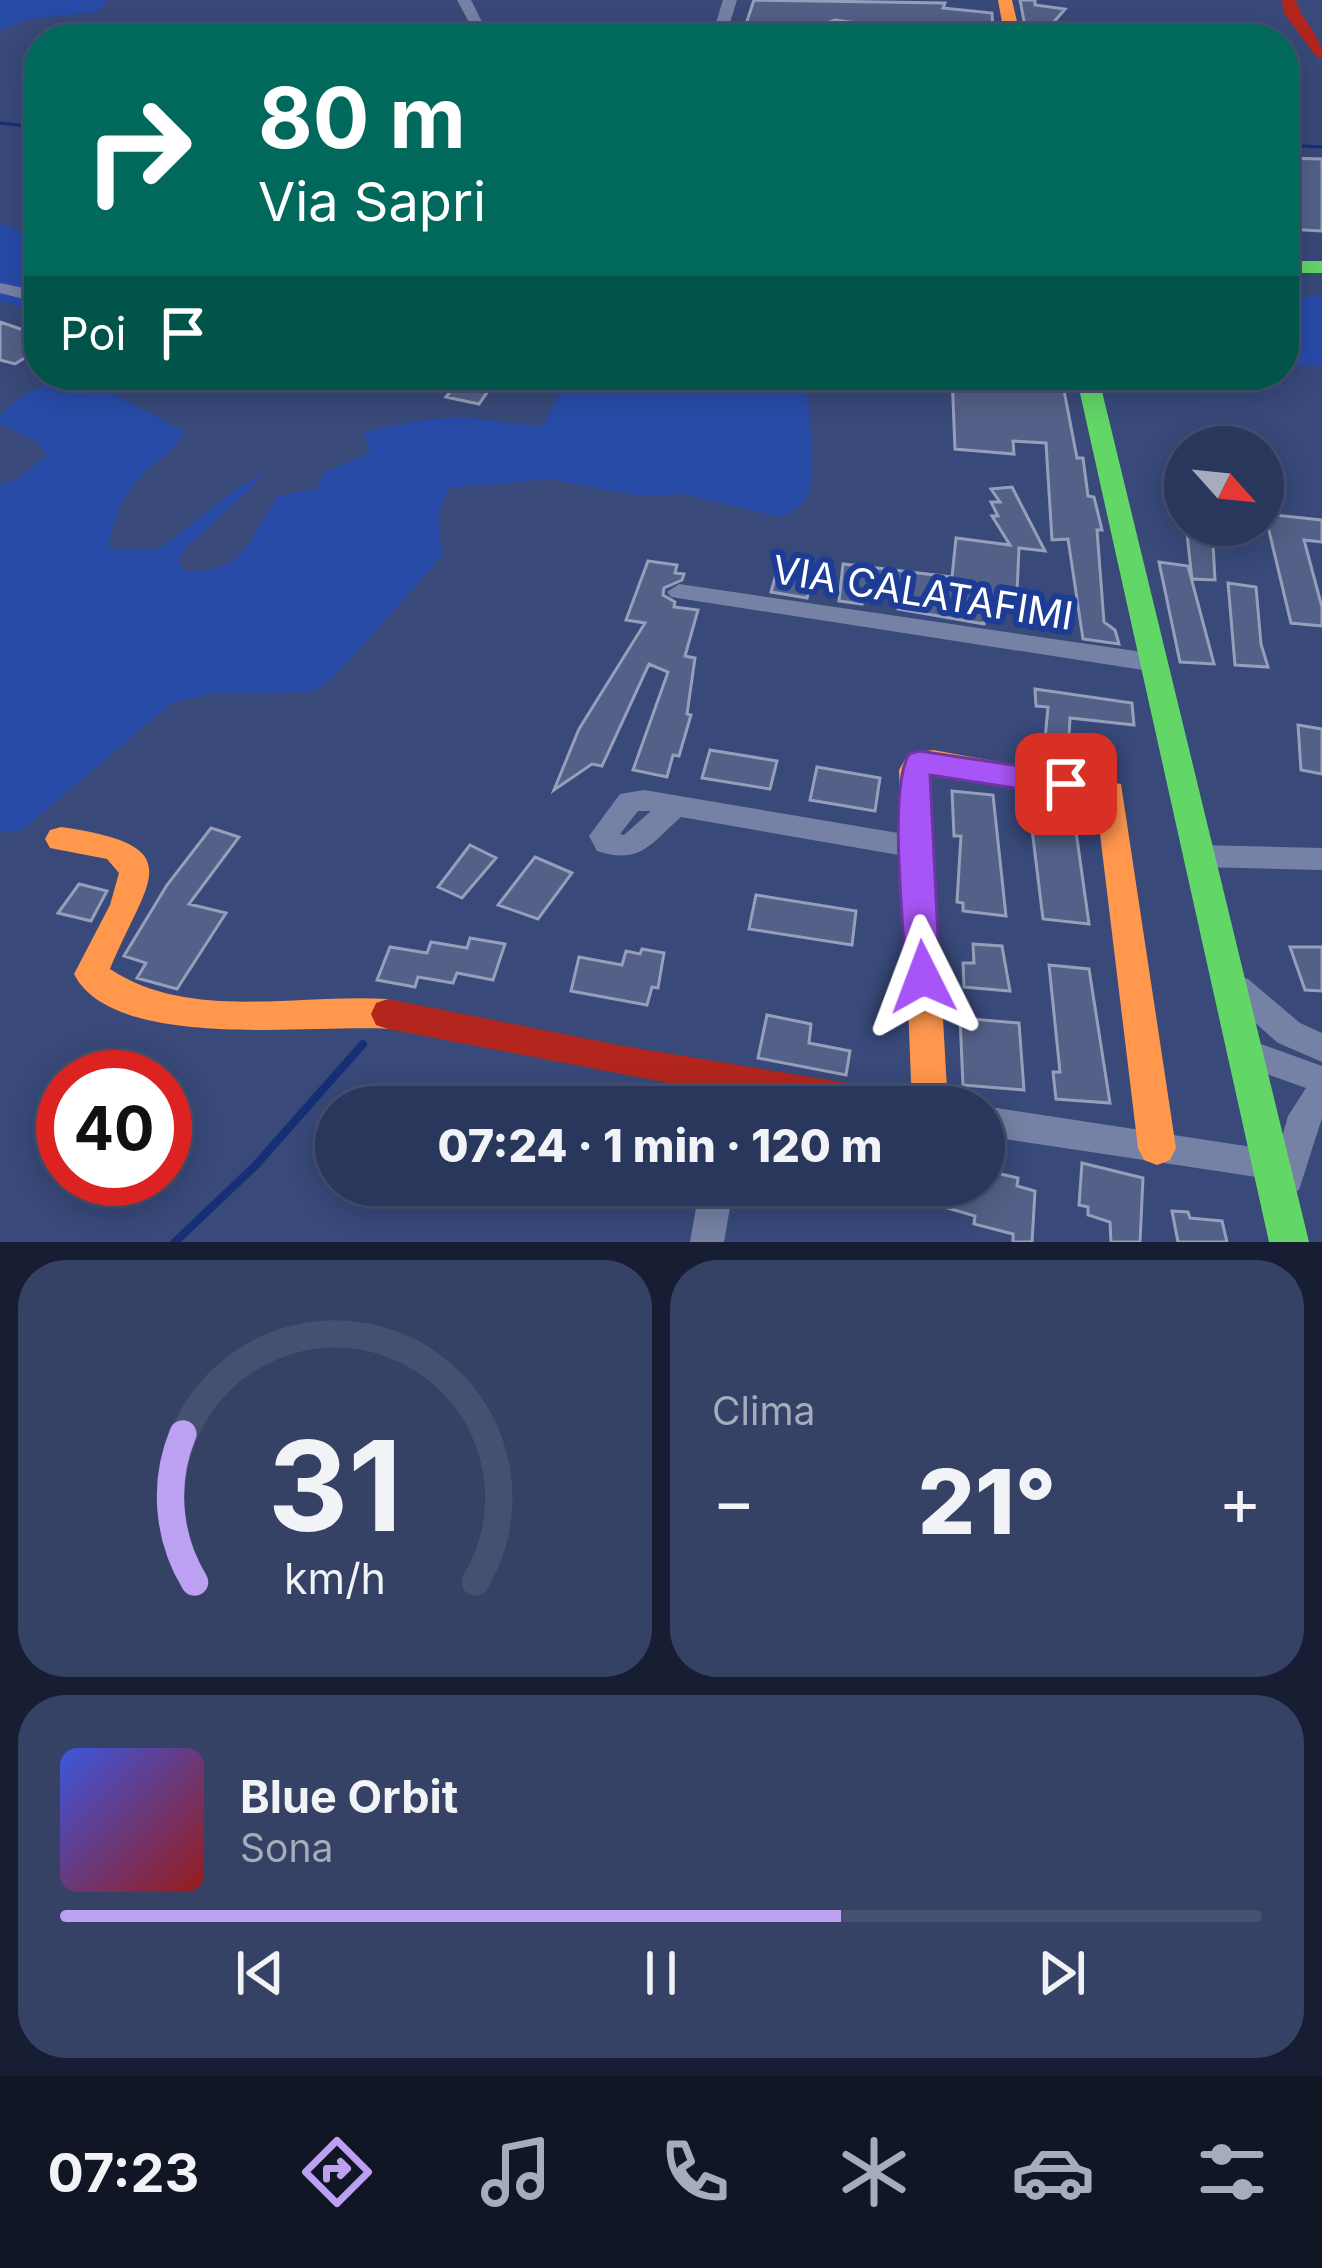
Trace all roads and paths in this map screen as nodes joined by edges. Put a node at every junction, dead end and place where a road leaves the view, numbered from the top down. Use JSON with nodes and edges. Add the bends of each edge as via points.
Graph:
{"nodes":[{"id":1,"x":1289,"y":0,"type":"edge"},
{"id":2,"x":1322,"y":53,"type":"edge"},
{"id":3,"x":1091,"y":390,"type":"edge"},
{"id":4,"x":679,"y":592,"type":"dead end"},
{"id":5,"x":1156,"y":664,"type":"junction"},
{"id":6,"x":675,"y":806,"type":"dead end"},
{"id":7,"x":61,"y":839,"type":"dead end"},
{"id":8,"x":916,"y":847,"type":"junction"},
{"id":9,"x":1200,"y":856,"type":"junction"},
{"id":10,"x":1322,"y":859,"type":"edge"},
{"id":11,"x":1230,"y":980,"type":"junction"},
{"id":12,"x":1319,"y":1047,"type":"edge"},
{"id":13,"x":1247,"y":1054,"type":"junction"},
{"id":14,"x":1322,"y":1080,"type":"edge"},
{"id":15,"x":692,"y":1086,"type":"edge"},
{"id":16,"x":929,"y":1086,"type":"edge"},
{"id":17,"x":1322,"y":1093,"type":"edge"},
{"id":18,"x":1005,"y":1124,"type":"edge"},
{"id":19,"x":1157,"y":1148,"type":"junction"},
{"id":20,"x":1270,"y":1164,"type":"junction"},
{"id":21,"x":1280,"y":1204,"type":"junction"},
{"id":22,"x":713,"y":1206,"type":"edge"},
{"id":23,"x":707,"y":1242,"type":"edge"},
{"id":24,"x":1289,"y":1242,"type":"edge"}],
"edges":[{"from":1,"to":2,"type":"street"},
{"from":3,"to":5,"type":"street"},
{"from":4,"to":5,"type":"street","name":"VIA CALATAFIMI"},
{"from":5,"to":9,"type":"street"},
{"from":6,"to":8,"type":"street"},
{"from":7,"to":15,"type":"street","via":[[123,851],[135,865],[128,905],[97,950],[91,974],[103,991],[208,1012],[358,1011]]},
{"from":8,"to":16,"type":"street"},
{"from":8,"to":19,"type":"street","via":[[919,762],[1110,792]]},
{"from":9,"to":10,"type":"street"},
{"from":9,"to":11,"type":"street"},
{"from":11,"to":12,"type":"street","via":[[1267,1018]]},
{"from":11,"to":13,"type":"street"},
{"from":12,"to":13,"type":"street"},
{"from":13,"to":14,"type":"street"},
{"from":13,"to":20,"type":"street"},
{"from":17,"to":21,"type":"street","via":[[1304,1116]]},
{"from":18,"to":19,"type":"street"},
{"from":19,"to":20,"type":"street"},
{"from":20,"to":21,"type":"street"},
{"from":21,"to":24,"type":"street"},
{"from":22,"to":23,"type":"street"}]}
